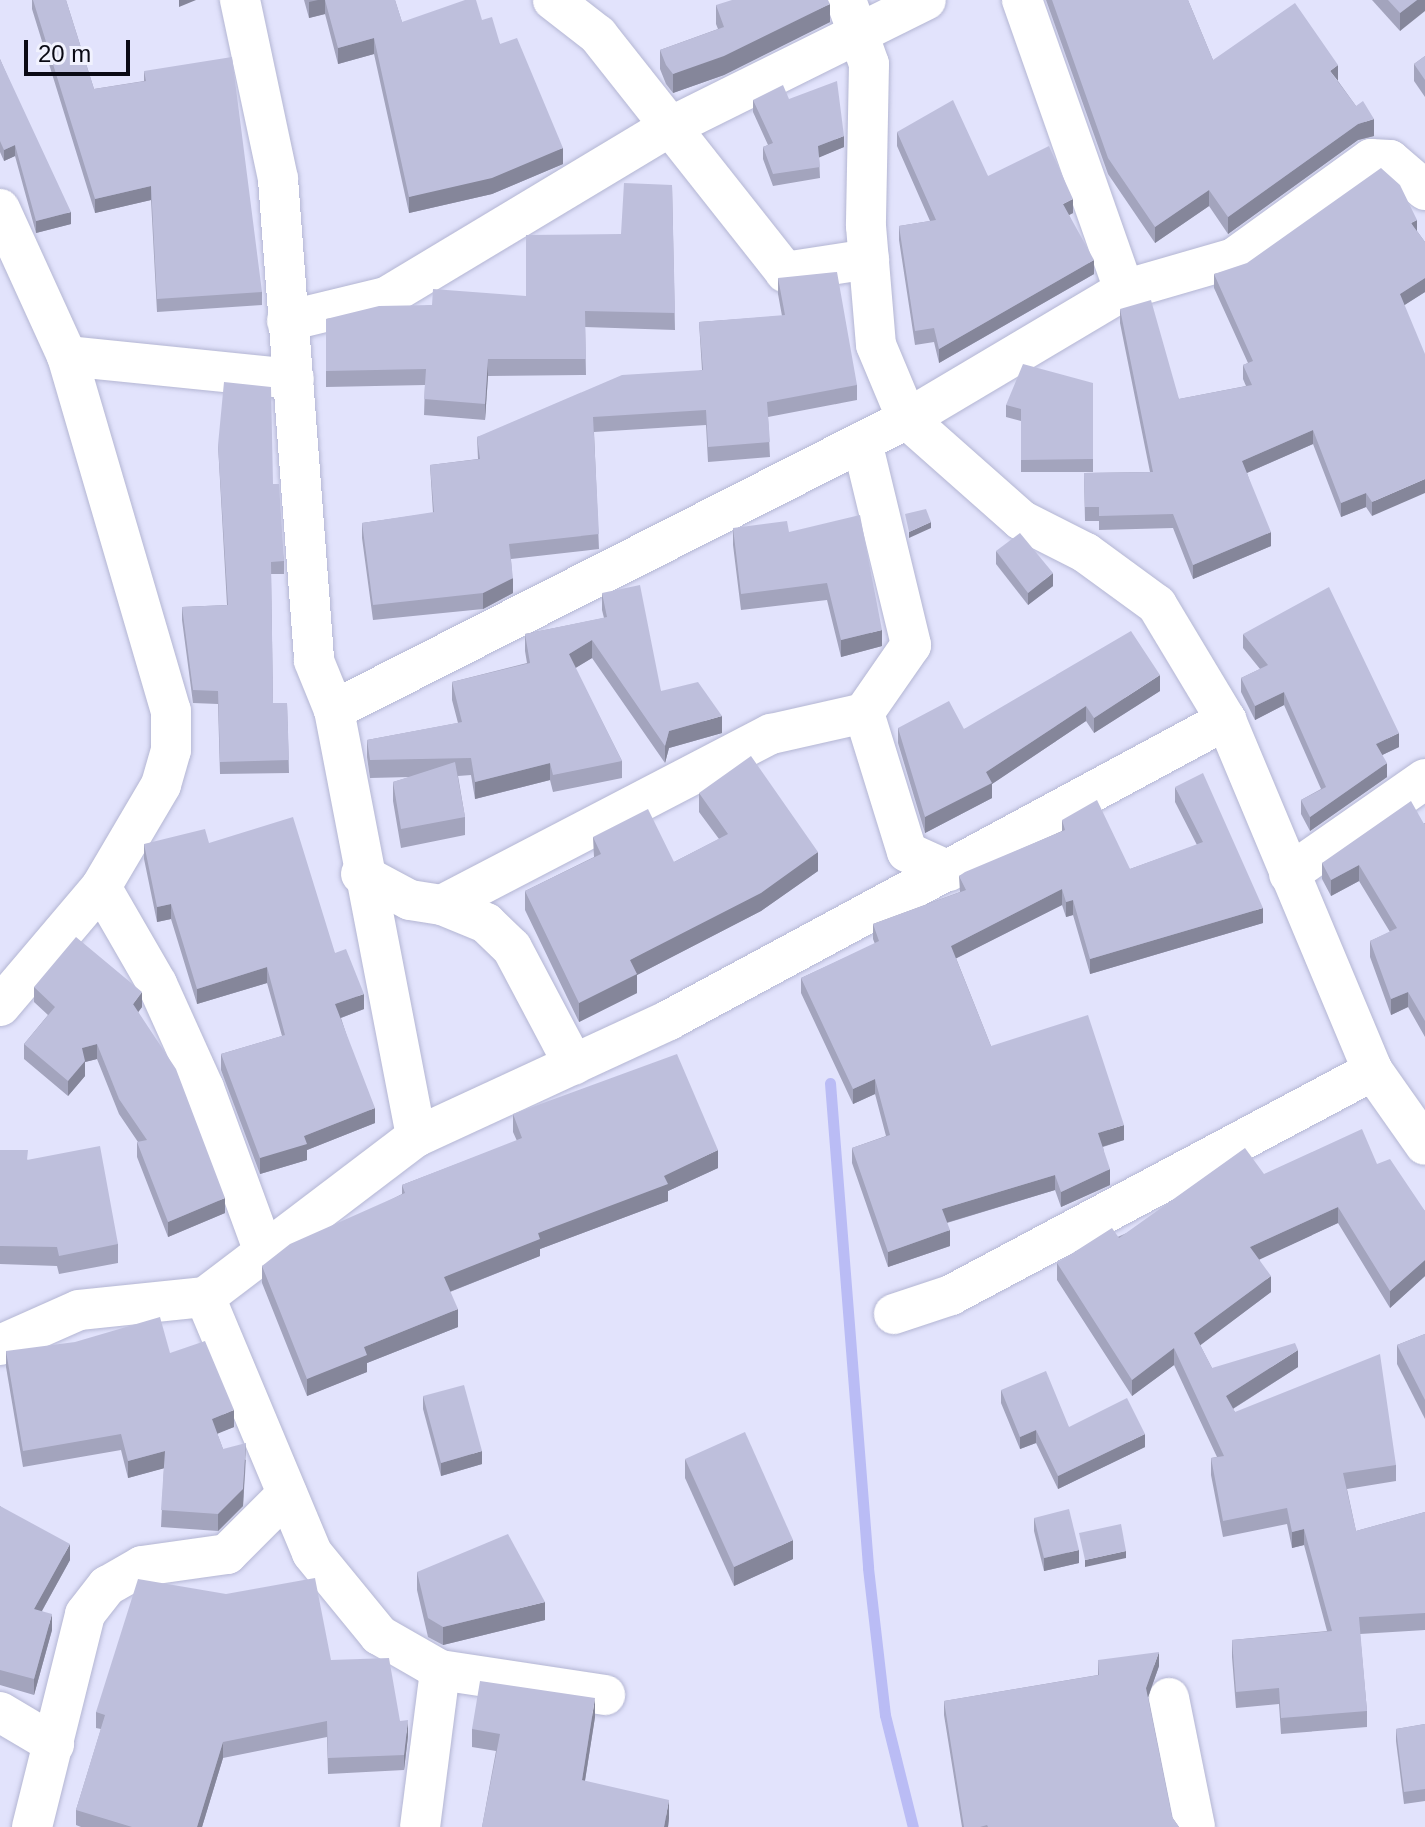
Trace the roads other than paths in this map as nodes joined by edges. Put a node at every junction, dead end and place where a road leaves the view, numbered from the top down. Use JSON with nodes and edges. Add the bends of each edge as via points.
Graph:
{"nodes":[{"id":1,"x":240,"y":0,"type":"edge"},
{"id":2,"x":553,"y":0,"type":"edge"},
{"id":3,"x":926,"y":0,"type":"edge"},
{"id":4,"x":1022,"y":0,"type":"edge"},
{"id":5,"x":855,"y":16,"type":"edge"},
{"id":6,"x":666,"y":129,"type":"junction"},
{"id":7,"x":1425,"y":190,"type":"edge"},
{"id":8,"x":0,"y":209,"type":"edge"},
{"id":9,"x":869,"y":259,"type":"junction"},
{"id":10,"x":1124,"y":290,"type":"junction"},
{"id":11,"x":287,"y":321,"type":"junction"},
{"id":12,"x":67,"y":356,"type":"junction"},
{"id":13,"x":294,"y":379,"type":"junction"},
{"id":14,"x":907,"y":419,"type":"junction"},
{"id":15,"x":862,"y":442,"type":"junction"},
{"id":16,"x":334,"y":710,"type":"junction"},
{"id":17,"x":864,"y":713,"type":"junction"},
{"id":18,"x":1226,"y":720,"type":"junction"},
{"id":19,"x":1425,"y":779,"type":"edge"},
{"id":20,"x":949,"y":871,"type":"junction"},
{"id":21,"x":361,"y":874,"type":"junction"},
{"id":22,"x":1289,"y":874,"type":"junction"},
{"id":23,"x":101,"y":887,"type":"junction"},
{"id":24,"x":442,"y":905,"type":"junction"},
{"id":25,"x":0,"y":1006,"type":"edge"},
{"id":26,"x":574,"y":1065,"type":"junction"},
{"id":27,"x":1373,"y":1071,"type":"junction"},
{"id":28,"x":416,"y":1137,"type":"junction"},
{"id":29,"x":1425,"y":1145,"type":"edge"},
{"id":30,"x":264,"y":1252,"type":"junction"},
{"id":31,"x":205,"y":1297,"type":"junction"},
{"id":32,"x":894,"y":1314,"type":"dead end"},
{"id":33,"x":0,"y":1345,"type":"edge"},
{"id":34,"x":287,"y":1494,"type":"junction"},
{"id":35,"x":440,"y":1670,"type":"junction"},
{"id":36,"x":605,"y":1695,"type":"dead end"},
{"id":37,"x":1169,"y":1698,"type":"dead end"},
{"id":38,"x":0,"y":1712,"type":"edge"},
{"id":39,"x":54,"y":1744,"type":"junction"},
{"id":40,"x":32,"y":1827,"type":"edge"},
{"id":41,"x":420,"y":1827,"type":"edge"},
{"id":42,"x":1195,"y":1827,"type":"edge"}],
"edges":[{"from":1,"to":11,"type":"street","via":[[278,179]]},
{"from":2,"to":6,"type":"street","via":[[598,35]]},
{"from":3,"to":5,"type":"street"},
{"from":4,"to":10,"type":"street","via":[[1061,94]]},
{"from":5,"to":6,"type":"street"},
{"from":5,"to":9,"type":"street"},
{"from":6,"to":9,"type":"street","via":[[785,272]]},
{"from":6,"to":11,"type":"street","via":[[386,297]]},
{"from":7,"to":10,"type":"street","via":[[1390,160],[1371,159],[1234,258]]},
{"from":8,"to":12,"type":"street"},
{"from":9,"to":14,"type":"street","via":[[876,345]]},
{"from":10,"to":14,"type":"street"},
{"from":11,"to":13,"type":"street"},
{"from":12,"to":13,"type":"street"},
{"from":12,"to":23,"type":"street","via":[[171,711],[161,785]]},
{"from":13,"to":16,"type":"street","via":[[314,661]]},
{"from":14,"to":15,"type":"street"},
{"from":14,"to":18,"type":"street","via":[[1021,520],[1086,553],[1157,605]]},
{"from":15,"to":16,"type":"street"},
{"from":15,"to":17,"type":"street","via":[[911,645]]},
{"from":16,"to":21,"type":"street"},
{"from":17,"to":20,"type":"street","via":[[907,852]]},
{"from":17,"to":24,"type":"street","via":[[771,734]]},
{"from":18,"to":20,"type":"street"},
{"from":18,"to":22,"type":"street"},
{"from":19,"to":22,"type":"street"},
{"from":20,"to":26,"type":"street"},
{"from":21,"to":24,"type":"street","via":[[410,900]]},
{"from":21,"to":28,"type":"street"},
{"from":22,"to":27,"type":"street"},
{"from":23,"to":25,"type":"street"},
{"from":23,"to":30,"type":"street","via":[[157,984],[204,1088]]},
{"from":24,"to":26,"type":"street","via":[[486,923],[512,948]]},
{"from":26,"to":28,"type":"street"},
{"from":27,"to":29,"type":"street"},
{"from":27,"to":32,"type":"street","via":[[951,1295]]},
{"from":28,"to":30,"type":"street"},
{"from":30,"to":31,"type":"street"},
{"from":31,"to":33,"type":"street","via":[[79,1310]]},
{"from":31,"to":34,"type":"street"},
{"from":34,"to":35,"type":"street","via":[[312,1553],[379,1635]]},
{"from":34,"to":39,"type":"street","via":[[227,1554],[142,1566],[107,1586],[85,1614]]},
{"from":35,"to":36,"type":"street"},
{"from":35,"to":41,"type":"street"},
{"from":37,"to":42,"type":"street"},
{"from":38,"to":39,"type":"street"},
{"from":39,"to":40,"type":"street"}]}
